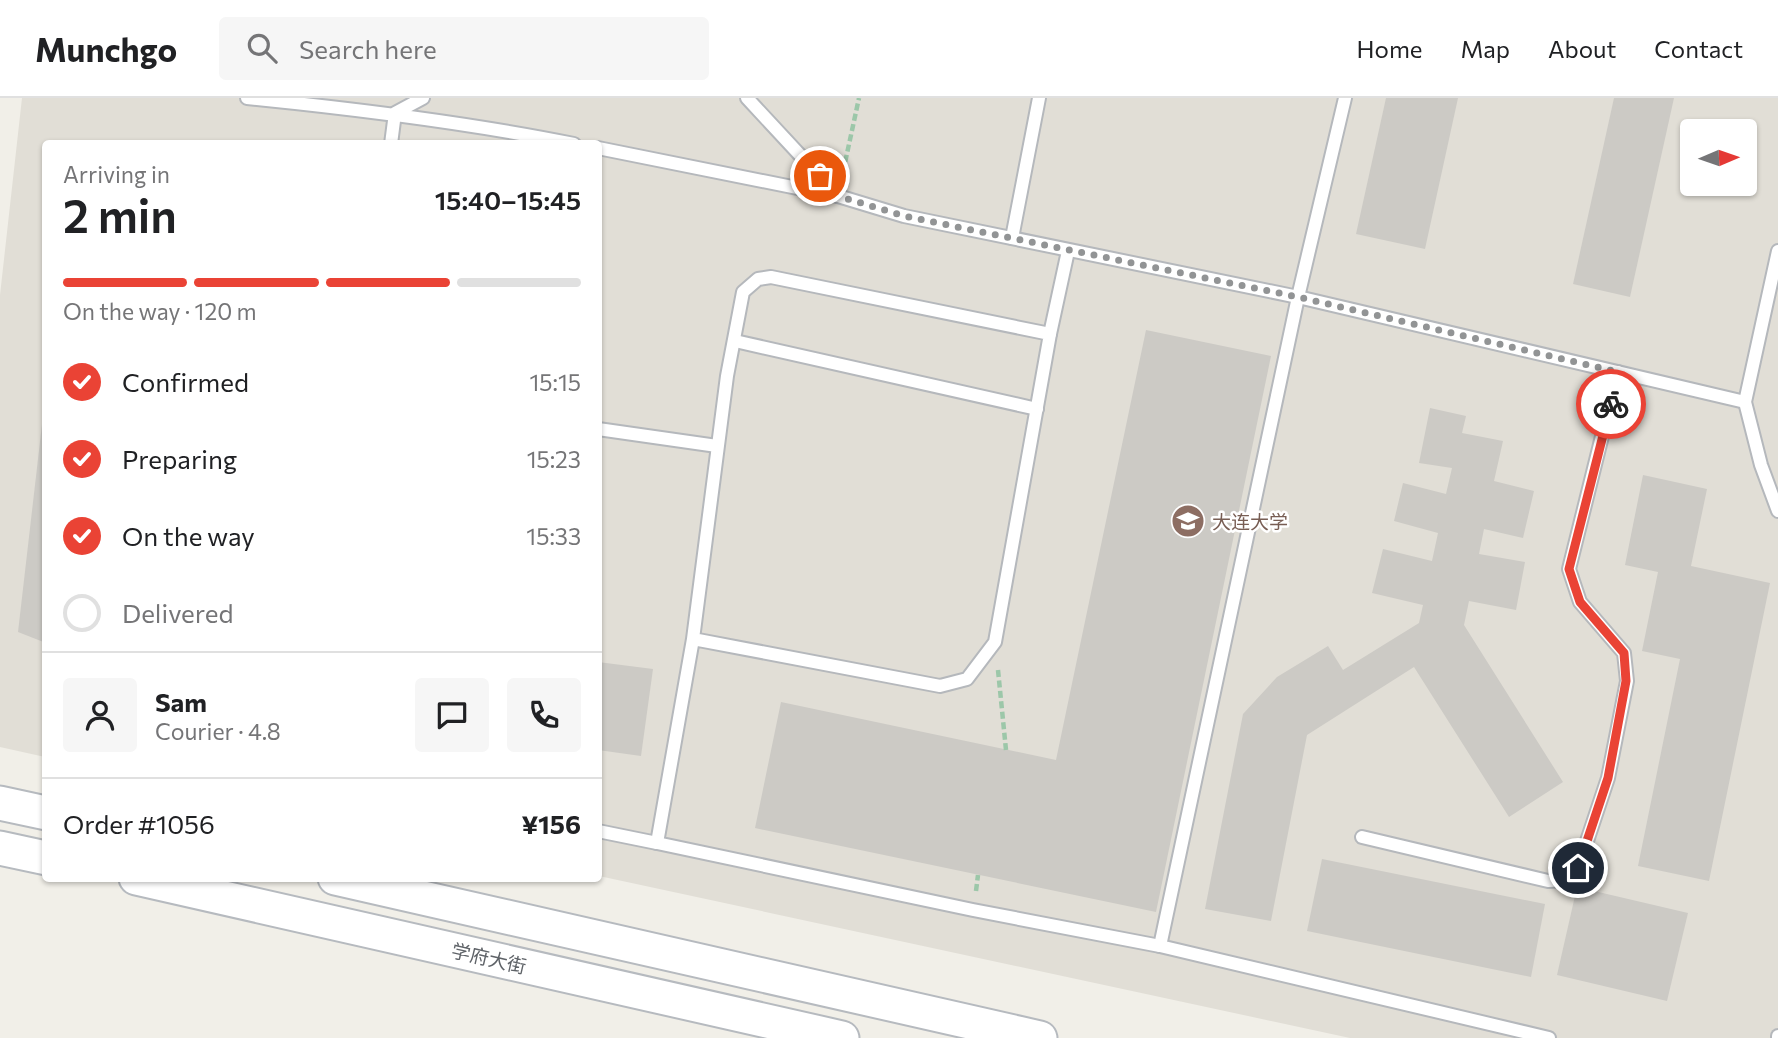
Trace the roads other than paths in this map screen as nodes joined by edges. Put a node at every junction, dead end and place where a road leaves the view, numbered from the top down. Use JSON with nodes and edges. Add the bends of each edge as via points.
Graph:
{"nodes":[{"id":1,"x":247,"y":98,"type":"edge"},
{"id":2,"x":423,"y":98,"type":"edge"},
{"id":3,"x":747,"y":98,"type":"edge"},
{"id":4,"x":1039,"y":98,"type":"edge"},
{"id":5,"x":1345,"y":98,"type":"edge"},
{"id":6,"x":395,"y":113,"type":"junction"},
{"id":7,"x":392,"y":140,"type":"edge"},
{"id":8,"x":554,"y":140,"type":"edge"},
{"id":9,"x":602,"y":149,"type":"edge"},
{"id":10,"x":838,"y":196,"type":"junction"},
{"id":11,"x":1012,"y":239,"type":"junction"},
{"id":12,"x":1068,"y":251,"type":"junction"},
{"id":13,"x":1778,"y":251,"type":"edge"},
{"id":14,"x":1298,"y":297,"type":"junction"},
{"id":15,"x":1050,"y":334,"type":"junction"},
{"id":16,"x":735,"y":341,"type":"junction"},
{"id":17,"x":1618,"y":372,"type":"junction"},
{"id":18,"x":1745,"y":402,"type":"junction"},
{"id":19,"x":1037,"y":409,"type":"junction"},
{"id":20,"x":602,"y":430,"type":"edge"},
{"id":21,"x":717,"y":446,"type":"junction"},
{"id":22,"x":1778,"y":511,"type":"edge"},
{"id":23,"x":693,"y":639,"type":"junction"},
{"id":24,"x":0,"y":803,"type":"edge"},
{"id":25,"x":42,"y":812,"type":"edge"},
{"id":26,"x":602,"y":832,"type":"edge"},
{"id":27,"x":1363,"y":837,"type":"dead end"},
{"id":28,"x":657,"y":844,"type":"junction"},
{"id":29,"x":0,"y":848,"type":"edge"},
{"id":30,"x":42,"y":857,"type":"edge"},
{"id":31,"x":154,"y":882,"type":"edge"},
{"id":32,"x":353,"y":882,"type":"edge"},
{"id":33,"x":1160,"y":946,"type":"junction"},
{"id":34,"x":842,"y":1038,"type":"edge"},
{"id":35,"x":1040,"y":1038,"type":"edge"},
{"id":36,"x":1549,"y":1038,"type":"edge"}],
"edges":[{"from":1,"to":6,"type":"lane"},
{"from":2,"to":6,"type":"lane"},
{"from":3,"to":10,"type":"lane"},
{"from":4,"to":11,"type":"lane"},
{"from":5,"to":14,"type":"lane"},
{"from":6,"to":7,"type":"lane"},
{"from":6,"to":8,"type":"lane"},
{"from":9,"to":10,"type":"lane"},
{"from":10,"to":11,"type":"lane","via":[[904,216]]},
{"from":11,"to":12,"type":"lane"},
{"from":12,"to":14,"type":"lane"},
{"from":12,"to":15,"type":"lane"},
{"from":13,"to":18,"type":"lane"},
{"from":14,"to":17,"type":"lane"},
{"from":14,"to":33,"type":"lane"},
{"from":15,"to":16,"type":"lane","via":[[771,278],[758,279],[743,292]]},
{"from":15,"to":19,"type":"lane"},
{"from":16,"to":19,"type":"lane"},
{"from":16,"to":21,"type":"lane"},
{"from":17,"to":18,"type":"lane"},
{"from":17,"to":27,"type":"lane","via":[[1569,569],[1580,602],[1624,653],[1626,681],[1608,778],[1578,868],[1568,880],[1548,881]]},
{"from":18,"to":22,"type":"lane"},
{"from":19,"to":23,"type":"lane","via":[[995,642],[967,679],[940,686]]},
{"from":20,"to":21,"type":"lane"},
{"from":21,"to":23,"type":"lane"},
{"from":23,"to":28,"type":"lane"},
{"from":24,"to":25,"type":"main road"},
{"from":26,"to":28,"type":"lane"},
{"from":28,"to":33,"type":"lane"},
{"from":29,"to":30,"type":"main road"},
{"from":31,"to":34,"type":"main road","name":"学府大街"},
{"from":32,"to":35,"type":"main road"},
{"from":33,"to":36,"type":"lane"}]}
